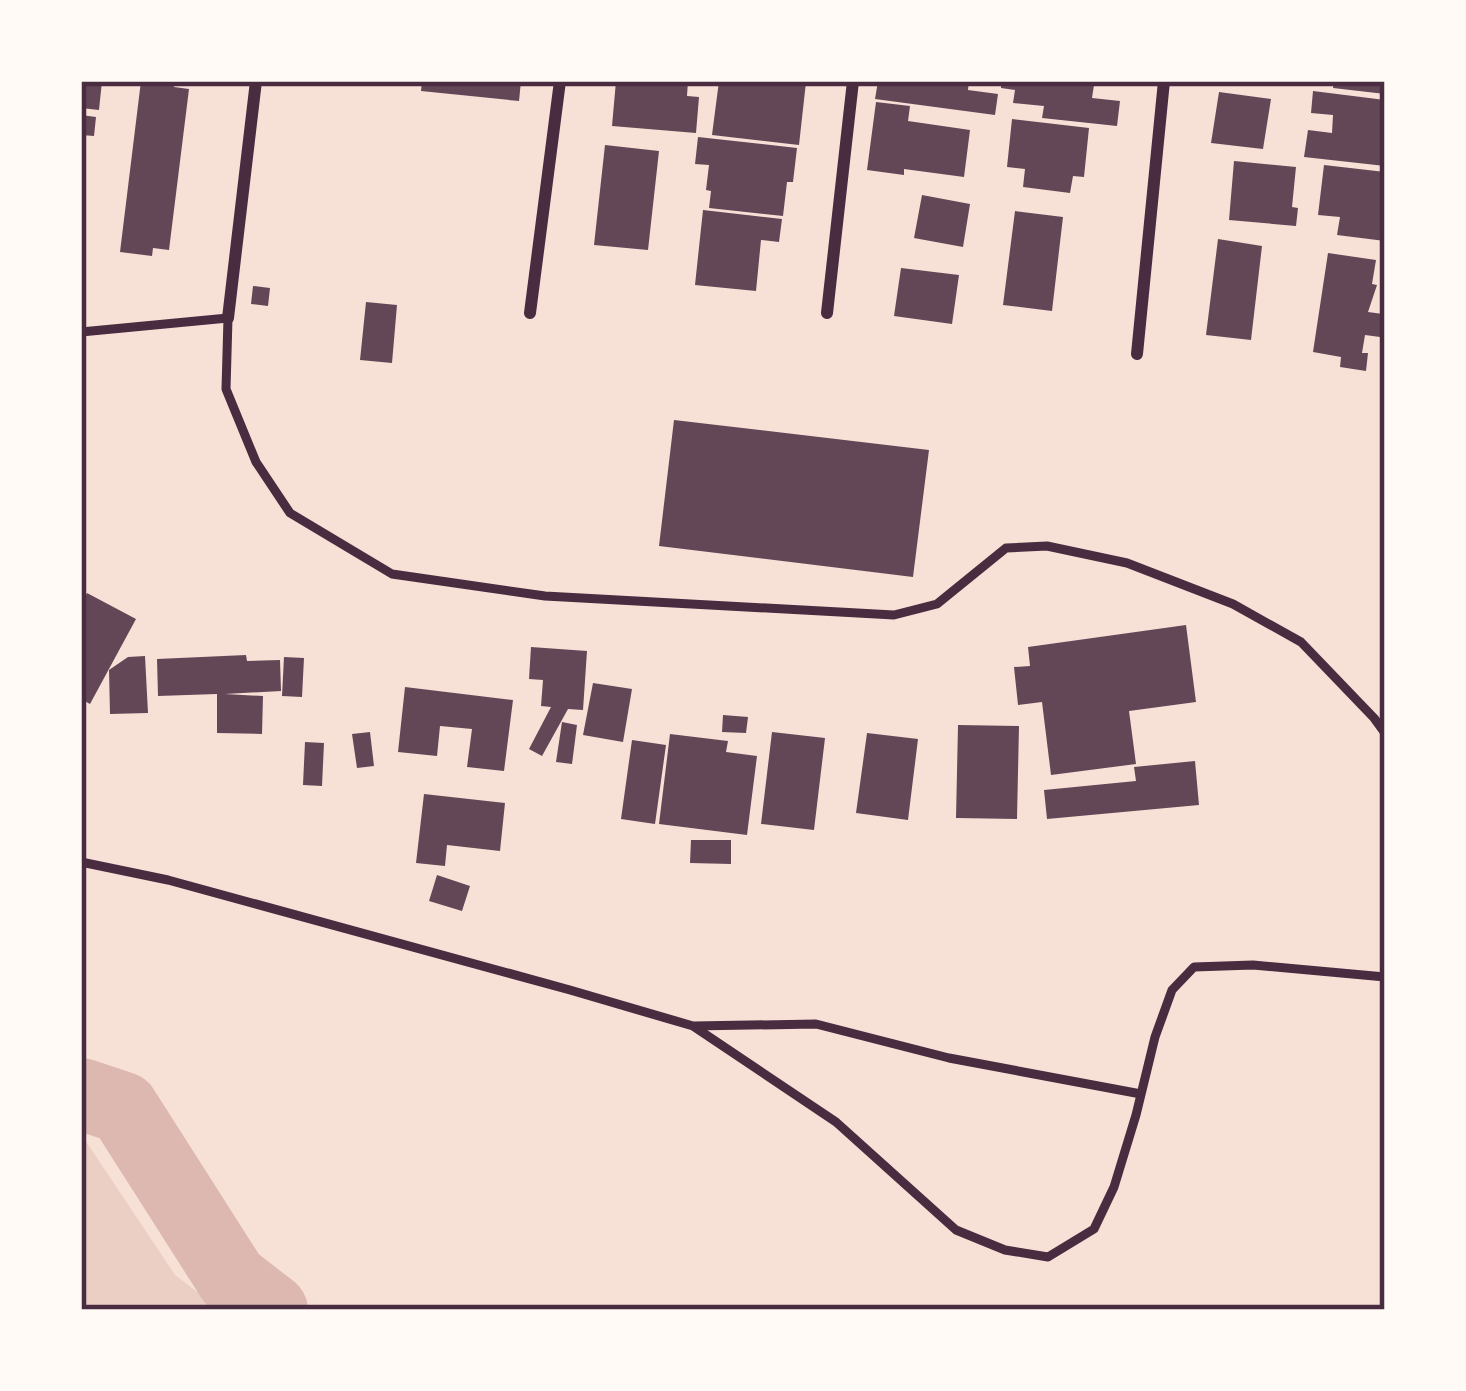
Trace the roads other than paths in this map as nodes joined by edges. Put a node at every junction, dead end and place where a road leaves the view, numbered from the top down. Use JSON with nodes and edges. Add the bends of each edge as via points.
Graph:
{"nodes":[{"id":1,"x":256,"y":81,"type":"edge"},
{"id":2,"x":560,"y":81,"type":"edge"},
{"id":3,"x":853,"y":81,"type":"edge"},
{"id":4,"x":1164,"y":81,"type":"edge"},
{"id":5,"x":530,"y":313,"type":"dead end"},
{"id":6,"x":827,"y":314,"type":"dead end"},
{"id":7,"x":228,"y":317,"type":"junction"},
{"id":8,"x":81,"y":332,"type":"edge"},
{"id":9,"x":1137,"y":354,"type":"dead end"},
{"id":10,"x":1385,"y":734,"type":"edge"},
{"id":11,"x":81,"y":862,"type":"edge"},
{"id":12,"x":1385,"y":977,"type":"edge"},
{"id":13,"x":693,"y":1026,"type":"junction"},
{"id":14,"x":1141,"y":1094,"type":"junction"}],
"edges":[{"from":1,"to":7,"type":"street"},
{"from":2,"to":5,"type":"street"},
{"from":3,"to":6,"type":"street"},
{"from":4,"to":9,"type":"street"},
{"from":7,"to":8,"type":"lane"},
{"from":7,"to":10,"type":"lane","via":[[226,389],[256,463],[290,513],[392,574],[545,596],[894,615],[937,604],[1006,548],[1047,546],[1127,563],[1233,604],[1301,642]]},
{"from":11,"to":13,"type":"lane"},
{"from":12,"to":14,"type":"lane","via":[[1194,967],[1172,990]]},
{"from":13,"to":14,"type":"lane","via":[[816,1024]]},
{"from":13,"to":14,"type":"lane","via":[[836,1122],[956,1230],[1027,1254],[1048,1257],[1094,1229]]}]}
